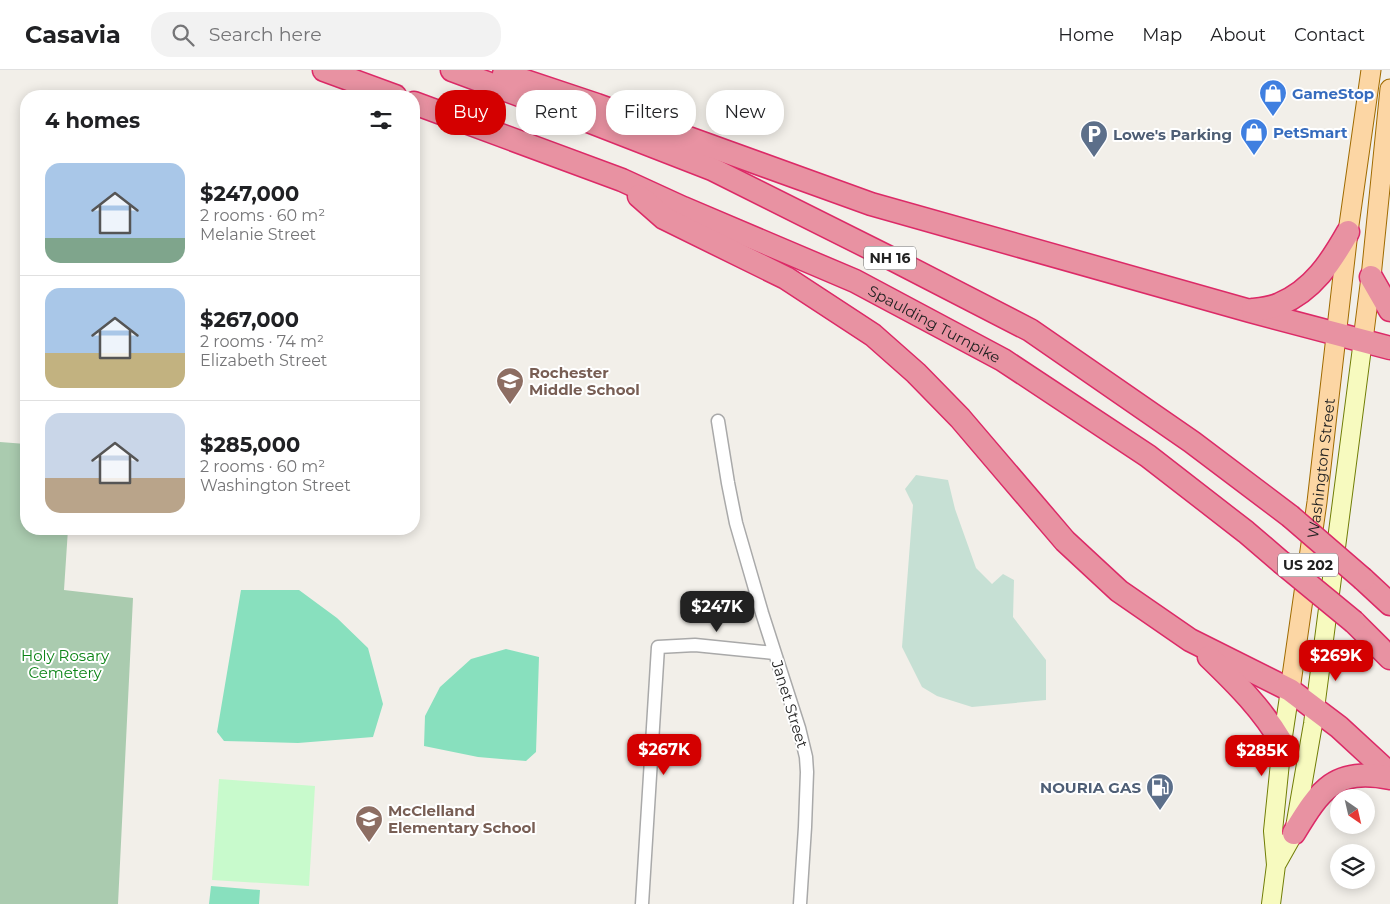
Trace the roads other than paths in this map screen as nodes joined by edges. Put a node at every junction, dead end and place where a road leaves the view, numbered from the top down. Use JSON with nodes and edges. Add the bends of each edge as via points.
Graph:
{"nodes":[{"id":1,"x":324,"y":70,"type":"edge"},
{"id":2,"x":452,"y":70,"type":"edge"},
{"id":3,"x":494,"y":70,"type":"edge"},
{"id":4,"x":1371,"y":70,"type":"edge"},
{"id":5,"x":379,"y":90,"type":"edge"},
{"id":6,"x":1390,"y":90,"type":"edge"},
{"id":7,"x":420,"y":105,"type":"edge"},
{"id":8,"x":622,"y":180,"type":"junction"},
{"id":9,"x":1348,"y":232,"type":"junction"},
{"id":10,"x":1372,"y":277,"type":"junction"},
{"id":11,"x":1390,"y":310,"type":"edge"},
{"id":12,"x":1250,"y":311,"type":"junction"},
{"id":13,"x":1336,"y":335,"type":"junction"},
{"id":14,"x":1363,"y":340,"type":"junction"},
{"id":15,"x":1390,"y":348,"type":"edge"},
{"id":16,"x":718,"y":421,"type":"dead end"},
{"id":17,"x":1390,"y":604,"type":"edge"},
{"id":18,"x":1190,"y":640,"type":"junction"},
{"id":19,"x":774,"y":653,"type":"junction"},
{"id":20,"x":1390,"y":658,"type":"edge"},
{"id":21,"x":1290,"y":690,"type":"junction"},
{"id":22,"x":1316,"y":708,"type":"junction"},
{"id":23,"x":1282,"y":743,"type":"junction"},
{"id":24,"x":1390,"y":774,"type":"edge"},
{"id":25,"x":1390,"y":778,"type":"edge"},
{"id":26,"x":1294,"y":833,"type":"junction"},
{"id":27,"x":1276,"y":865,"type":"junction"},
{"id":28,"x":642,"y":904,"type":"edge"},
{"id":29,"x":800,"y":904,"type":"edge"},
{"id":30,"x":1271,"y":904,"type":"edge"}],
"edges":[{"from":1,"to":5,"type":"highway"},
{"from":2,"to":17,"type":"highway","number":"NH 16","bridge":true,"via":[[712,169],[1030,330],[1192,442],[1290,516]]},
{"from":3,"to":12,"type":"highway","via":[[871,204]]},
{"from":4,"to":9,"type":"main road","name":"Washington Street","number":"US 202"},
{"from":6,"to":10,"type":"main road","name":"Washington Street"},
{"from":7,"to":8,"type":"highway","name":"Spaulding Turnpike","number":"NH 16"},
{"from":8,"to":18,"type":"highway","via":[[664,218],[786,278],[873,335],[960,418],[1081,556],[1119,591]]},
{"from":8,"to":20,"type":"highway","name":"Spaulding Turnpike","number":"NH 16","bridge":true,"via":[[856,281],[1003,360],[1148,456],[1354,622]]},
{"from":9,"to":12,"type":"highway","via":[[1337,252],[1310,286],[1278,305]]},
{"from":9,"to":13,"type":"main road","name":"Washington Street","number":"US 202"},
{"from":10,"to":11,"type":"highway"},
{"from":10,"to":14,"type":"main road","name":"Washington Street"},
{"from":12,"to":13,"type":"highway"},
{"from":13,"to":14,"type":"highway"},
{"from":13,"to":21,"type":"main road","name":"Washington Street","number":"US 202"},
{"from":14,"to":15,"type":"highway"},
{"from":14,"to":22,"type":"main road","name":"Washington Street"},
{"from":16,"to":19,"type":"street","name":"Janet Street","via":[[736,523]]},
{"from":18,"to":21,"type":"highway"},
{"from":18,"to":23,"type":"highway","via":[[1256,704]]},
{"from":19,"to":28,"type":"street","via":[[695,645],[658,647]]},
{"from":19,"to":29,"type":"street","name":"Janet Street","via":[[806,757]]},
{"from":21,"to":22,"type":"highway"},
{"from":21,"to":23,"type":"main road","name":"Washington Street"},
{"from":22,"to":24,"type":"highway"},
{"from":22,"to":26,"type":"main road","name":"Washington Street"},
{"from":23,"to":27,"type":"main road","name":"Washington Street","via":[[1273,831]]},
{"from":25,"to":26,"type":"highway","via":[[1351,776],[1327,787]]},
{"from":26,"to":27,"type":"main road","name":"Washington Street"},
{"from":27,"to":30,"type":"main road","name":"Washington Street"}]}
